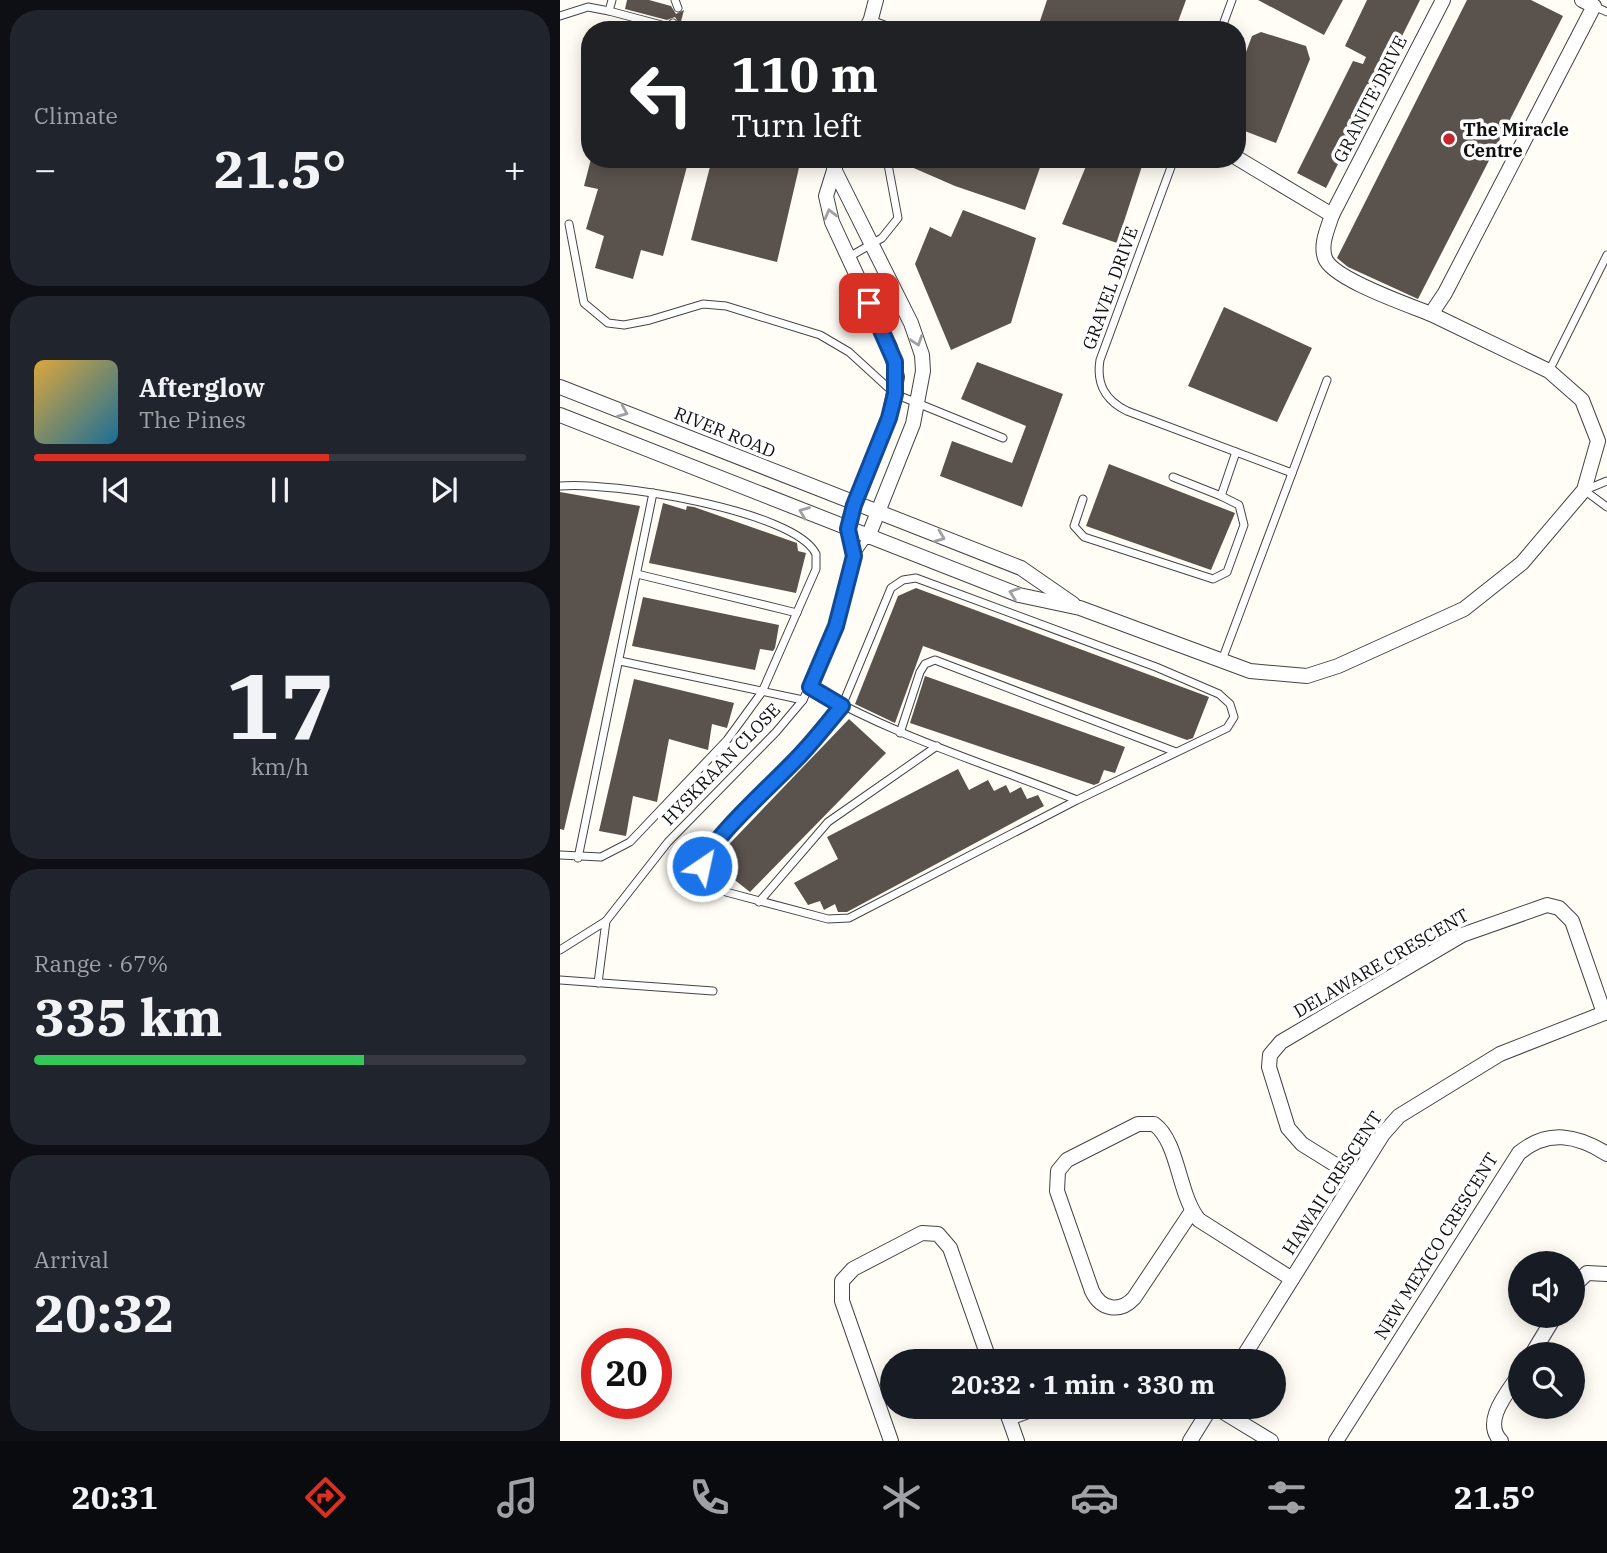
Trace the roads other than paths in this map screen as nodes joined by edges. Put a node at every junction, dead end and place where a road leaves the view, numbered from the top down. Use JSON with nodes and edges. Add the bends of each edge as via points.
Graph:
{"nodes":[{"id":1,"x":612,"y":0,"type":"edge"},
{"id":2,"x":876,"y":0,"type":"edge"},
{"id":3,"x":1232,"y":0,"type":"edge"},
{"id":4,"x":1443,"y":0,"type":"edge"},
{"id":5,"x":1594,"y":6,"type":"edge"},
{"id":6,"x":609,"y":11,"type":"junction"},
{"id":7,"x":560,"y":16,"type":"edge"},
{"id":8,"x":646,"y":21,"type":"edge"},
{"id":9,"x":871,"y":21,"type":"edge"},
{"id":10,"x":1224,"y":21,"type":"edge"},
{"id":11,"x":1246,"y":163,"type":"edge"},
{"id":12,"x":835,"y":168,"type":"edge"},
{"id":13,"x":838,"y":168,"type":"edge"},
{"id":14,"x":889,"y":168,"type":"edge"},
{"id":15,"x":1171,"y":168,"type":"edge"},
{"id":16,"x":1332,"y":215,"type":"junction"},
{"id":17,"x":569,"y":224,"type":"dead end"},
{"id":18,"x":872,"y":245,"type":"junction"},
{"id":19,"x":1607,"y":255,"type":"edge"},
{"id":20,"x":848,"y":258,"type":"junction"},
{"id":21,"x":1431,"y":314,"type":"junction"},
{"id":22,"x":1549,"y":371,"type":"junction"},
{"id":23,"x":1327,"y":380,"type":"dead end"},
{"id":24,"x":560,"y":387,"type":"edge"},
{"id":25,"x":895,"y":394,"type":"junction"},
{"id":26,"x":919,"y":402,"type":"junction"},
{"id":27,"x":560,"y":415,"type":"edge"},
{"id":28,"x":1003,"y":438,"type":"dead end"},
{"id":29,"x":1236,"y":452,"type":"junction"},
{"id":30,"x":1292,"y":473,"type":"junction"},
{"id":31,"x":1173,"y":477,"type":"dead end"},
{"id":32,"x":1607,"y":481,"type":"edge"},
{"id":33,"x":560,"y":485,"type":"edge"},
{"id":34,"x":1584,"y":490,"type":"junction"},
{"id":35,"x":653,"y":492,"type":"junction"},
{"id":36,"x":1221,"y":496,"type":"junction"},
{"id":37,"x":1083,"y":499,"type":"dead end"},
{"id":38,"x":854,"y":505,"type":"junction"},
{"id":39,"x":1607,"y":507,"type":"edge"},
{"id":40,"x":877,"y":512,"type":"junction"},
{"id":41,"x":848,"y":529,"type":"junction"},
{"id":42,"x":868,"y":537,"type":"junction"},
{"id":43,"x":854,"y":556,"type":"junction"},
{"id":44,"x":637,"y":574,"type":"junction"},
{"id":45,"x":1080,"y":608,"type":"junction"},
{"id":46,"x":797,"y":613,"type":"junction"},
{"id":47,"x":1222,"y":660,"type":"junction"},
{"id":48,"x":620,"y":661,"type":"junction"},
{"id":49,"x":810,"y":687,"type":"junction"},
{"id":50,"x":762,"y":692,"type":"junction"},
{"id":51,"x":803,"y":700,"type":"junction"},
{"id":52,"x":842,"y":706,"type":"junction"},
{"id":53,"x":900,"y":733,"type":"junction"},
{"id":54,"x":937,"y":746,"type":"junction"},
{"id":55,"x":1176,"y":752,"type":"junction"},
{"id":56,"x":1077,"y":800,"type":"junction"},
{"id":57,"x":560,"y":855,"type":"edge"},
{"id":58,"x":578,"y":858,"type":"junction"},
{"id":59,"x":759,"y":902,"type":"junction"},
{"id":60,"x":607,"y":921,"type":"junction"},
{"id":61,"x":560,"y":950,"type":"edge"},
{"id":62,"x":560,"y":980,"type":"edge"},
{"id":63,"x":598,"y":983,"type":"junction"},
{"id":64,"x":713,"y":991,"type":"dead end"},
{"id":65,"x":1606,"y":1013,"type":"edge"},
{"id":66,"x":1607,"y":1154,"type":"edge"},
{"id":67,"x":1356,"y":1177,"type":"junction"},
{"id":68,"x":1192,"y":1212,"type":"junction"},
{"id":69,"x":1585,"y":1274,"type":"edge"},
{"id":70,"x":1607,"y":1274,"type":"edge"},
{"id":71,"x":1292,"y":1279,"type":"junction"},
{"id":72,"x":985,"y":1349,"type":"edge"},
{"id":73,"x":1248,"y":1349,"type":"edge"},
{"id":74,"x":1508,"y":1394,"type":"edge"},
{"id":75,"x":880,"y":1410,"type":"edge"},
{"id":76,"x":883,"y":1419,"type":"edge"},
{"id":77,"x":1009,"y":1419,"type":"edge"},
{"id":78,"x":1205,"y":1419,"type":"edge"},
{"id":79,"x":1233,"y":1419,"type":"edge"},
{"id":80,"x":891,"y":1441,"type":"edge"},
{"id":81,"x":1017,"y":1441,"type":"edge"},
{"id":82,"x":1190,"y":1441,"type":"edge"},
{"id":83,"x":1271,"y":1441,"type":"edge"},
{"id":84,"x":1336,"y":1441,"type":"edge"},
{"id":85,"x":1501,"y":1441,"type":"edge"}],
"edges":[{"from":1,"to":6,"type":"lane"},
{"from":2,"to":9,"type":"street"},
{"from":3,"to":10,"type":"lane"},
{"from":4,"to":16,"type":"street","name":"GRANITE DRIVE"},
{"from":5,"to":21,"type":"street"},
{"from":6,"to":7,"type":"lane","via":[[588,7]]},
{"from":6,"to":8,"type":"lane"},
{"from":11,"to":16,"type":"street"},
{"from":20,"to":12,"type":"street","one_way":true,"via":[[826,197]]},
{"from":13,"to":18,"type":"street"},
{"from":14,"to":18,"type":"lane","via":[[898,218]]},
{"from":15,"to":29,"type":"lane","name":"GRAVEL DRIVE","via":[[1098,376],[1111,401],[1127,411]]},
{"from":16,"to":21,"type":"street","name":"GRANITE DRIVE","via":[[1323,244],[1325,260],[1337,273]]},
{"from":17,"to":25,"type":"lane","via":[[584,303],[608,323],[650,320],[703,304],[726,306],[835,343]]},
{"from":18,"to":20,"type":"lane"},
{"from":18,"to":26,"type":"street","one_way":true,"via":[[922,355]]},
{"from":19,"to":22,"type":"lane"},
{"from":20,"to":25,"type":"street","via":[[890,347],[897,377]]},
{"from":21,"to":22,"type":"street","name":"GRANITE DRIVE"},
{"from":22,"to":34,"type":"street","name":"GRANITE DRIVE","via":[[1582,400],[1598,441]]},
{"from":23,"to":30,"type":"lane"},
{"from":24,"to":38,"type":"street","name":"RIVER ROAD","one_way":true},
{"from":25,"to":26,"type":"lane"},
{"from":25,"to":38,"type":"street"},
{"from":26,"to":28,"type":"lane"},
{"from":26,"to":40,"type":"street"},
{"from":41,"to":27,"type":"street","one_way":true},
{"from":29,"to":30,"type":"lane","name":"GRAVEL DRIVE"},
{"from":29,"to":36,"type":"lane"},
{"from":30,"to":47,"type":"lane"},
{"from":31,"to":36,"type":"lane"},
{"from":32,"to":34,"type":"lane"},
{"from":33,"to":35,"type":"lane"},
{"from":34,"to":39,"type":"lane"},
{"from":34,"to":47,"type":"street","via":[[1522,563],[1464,609],[1307,676],[1250,671]]},
{"from":35,"to":44,"type":"lane"},
{"from":35,"to":46,"type":"lane","via":[[713,504],[803,537],[816,554],[816,569]]},
{"from":36,"to":37,"type":"lane","via":[[1238,505],[1244,525],[1227,572],[1213,579],[1084,537],[1074,526]]},
{"from":38,"to":40,"type":"street","name":"RIVER ROAD"},
{"from":38,"to":41,"type":"street"},
{"from":40,"to":42,"type":"street"},
{"from":40,"to":45,"type":"street","name":"RIVER ROAD","one_way":true,"via":[[1021,568]]},
{"from":41,"to":42,"type":"street"},
{"from":41,"to":43,"type":"lane"},
{"from":42,"to":43,"type":"lane"},
{"from":45,"to":42,"type":"street","one_way":true,"via":[[1019,595]]},
{"from":43,"to":49,"type":"lane","name":"HYSKRAAN CLOSE","via":[[836,626]]},
{"from":44,"to":46,"type":"lane"},
{"from":44,"to":48,"type":"lane"},
{"from":45,"to":47,"type":"street"},
{"from":46,"to":50,"type":"lane"},
{"from":48,"to":50,"type":"lane"},
{"from":48,"to":58,"type":"lane"},
{"from":49,"to":51,"type":"lane","name":"HYSKRAAN CLOSE"},
{"from":49,"to":52,"type":"lane"},
{"from":50,"to":51,"type":"lane"},
{"from":50,"to":58,"type":"lane","via":[[727,740],[630,842],[601,857]]},
{"from":51,"to":60,"type":"lane","name":"HYSKRAAN CLOSE","via":[[668,842]]},
{"from":52,"to":53,"type":"lane"},
{"from":52,"to":55,"type":"lane","via":[[891,588],[916,578],[1156,667],[1219,694],[1230,704],[1234,716],[1227,728]]},
{"from":52,"to":59,"type":"lane","via":[[704,858],[705,873],[716,886]]},
{"from":53,"to":54,"type":"lane"},
{"from":53,"to":55,"type":"lane","via":[[920,672],[935,660]]},
{"from":54,"to":56,"type":"lane"},
{"from":54,"to":59,"type":"lane","via":[[828,822]]},
{"from":55,"to":56,"type":"lane"},
{"from":56,"to":59,"type":"lane","via":[[849,918],[828,919]]},
{"from":57,"to":58,"type":"lane"},
{"from":60,"to":61,"type":"lane"},
{"from":60,"to":63,"type":"lane","name":"HYSKRAAN CLOSE"},
{"from":62,"to":63,"type":"lane"},
{"from":63,"to":64,"type":"lane"},
{"from":65,"to":67,"type":"street","name":"HAWAII CRESCENT","via":[[1509,1050],[1410,1109],[1388,1127]]},
{"from":65,"to":67,"type":"street","name":"DELAWARE CRESCENT","via":[[1572,920],[1559,908],[1547,905],[1455,939],[1281,1042],[1270,1055],[1269,1067],[1288,1128],[1302,1144]]},
{"from":66,"to":84,"type":"street","name":"NEW MEXICO CRESCENT","via":[[1581,1140],[1558,1136],[1519,1153]]},
{"from":67,"to":71,"type":"street","name":"HAWAII CRESCENT"},
{"from":68,"to":68,"type":"street","via":[[1164,1135],[1148,1122],[1067,1160],[1056,1179],[1056,1191],[1092,1291],[1108,1307],[1124,1306],[1134,1298]]},
{"from":68,"to":71,"type":"street","via":[[1205,1225]]},
{"from":69,"to":70,"type":"street"},
{"from":71,"to":73,"type":"street","name":"HAWAII CRESCENT"},
{"from":72,"to":75,"type":"street","via":[[950,1248],[938,1234],[922,1233],[849,1272],[842,1281],[842,1301]]},
{"from":74,"to":85,"type":"street","via":[[1494,1417],[1493,1428]]},
{"from":76,"to":80,"type":"street"},
{"from":77,"to":81,"type":"street"},
{"from":78,"to":82,"type":"street"},
{"from":79,"to":83,"type":"street"}]}
